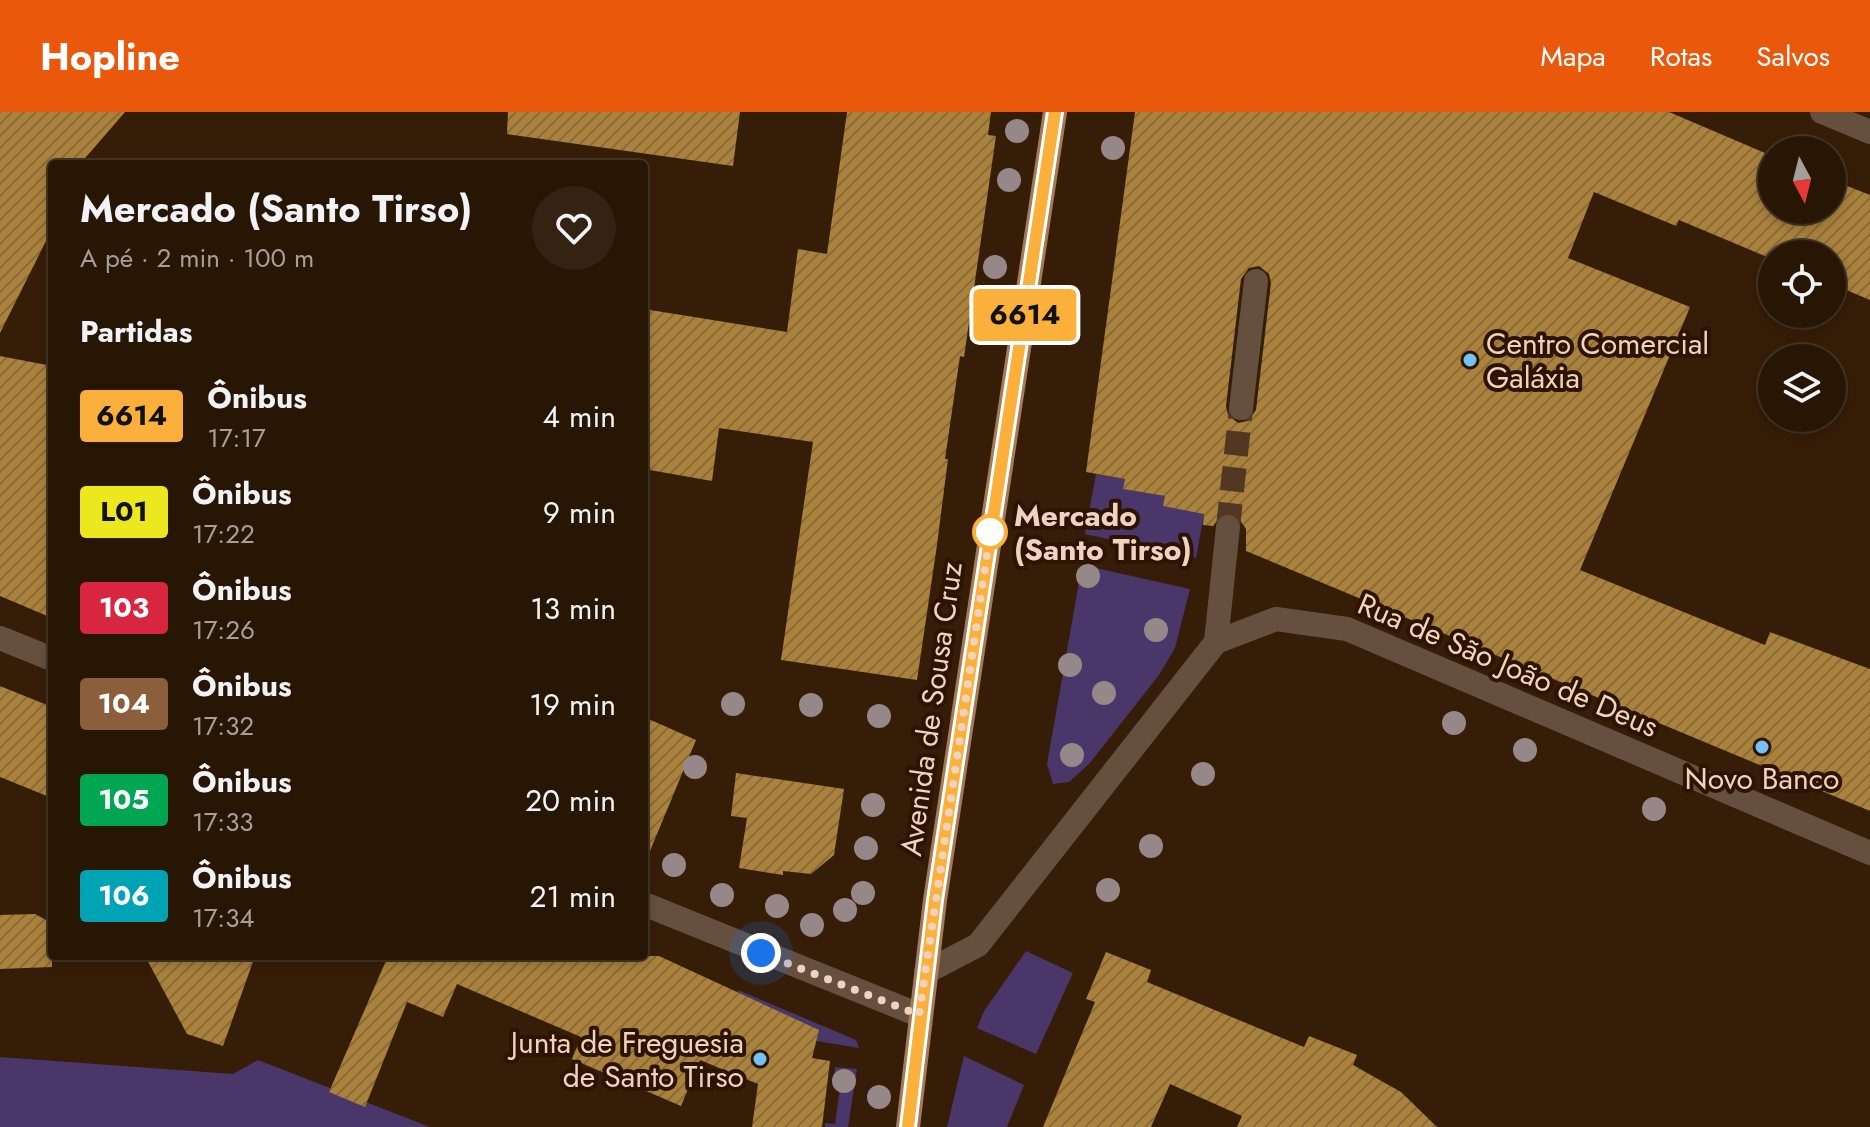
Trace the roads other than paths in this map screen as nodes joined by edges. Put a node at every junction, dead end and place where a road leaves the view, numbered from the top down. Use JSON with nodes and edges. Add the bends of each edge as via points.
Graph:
{"nodes":[{"id":1,"x":1055,"y":112,"type":"edge"},
{"id":2,"x":1822,"y":112,"type":"edge"},
{"id":3,"x":1870,"y":132,"type":"edge"},
{"id":4,"x":1256,"y":281,"type":"dead end"},
{"id":5,"x":1241,"y":408,"type":"tunnel mouth"},
{"id":6,"x":1228,"y":527,"type":"tunnel mouth"},
{"id":7,"x":0,"y":638,"type":"edge"},
{"id":8,"x":1216,"y":642,"type":"junction"},
{"id":9,"x":48,"y":657,"type":"edge"},
{"id":10,"x":1870,"y":853,"type":"edge"},
{"id":11,"x":648,"y":906,"type":"edge"},
{"id":12,"x":926,"y":972,"type":"junction"},
{"id":13,"x":919,"y":1015,"type":"junction"},
{"id":14,"x":908,"y":1127,"type":"edge"}],
"edges":[{"from":1,"to":12,"type":"main road","name":"Avenida de Sousa Cruz"},
{"from":2,"to":3,"type":"street"},
{"from":4,"to":5,"type":"street"},
{"from":6,"to":8,"type":"street"},
{"from":7,"to":9,"type":"street"},
{"from":8,"to":10,"type":"street","name":"Rua de São João de Deus","via":[[1276,619],[1347,629]]},
{"from":8,"to":12,"type":"street","via":[[978,945]]},
{"from":11,"to":13,"type":"street"},
{"from":12,"to":13,"type":"main road","name":"Avenida de Sousa Cruz"},
{"from":13,"to":14,"type":"main road","name":"Avenida de Sousa Cruz"}]}
